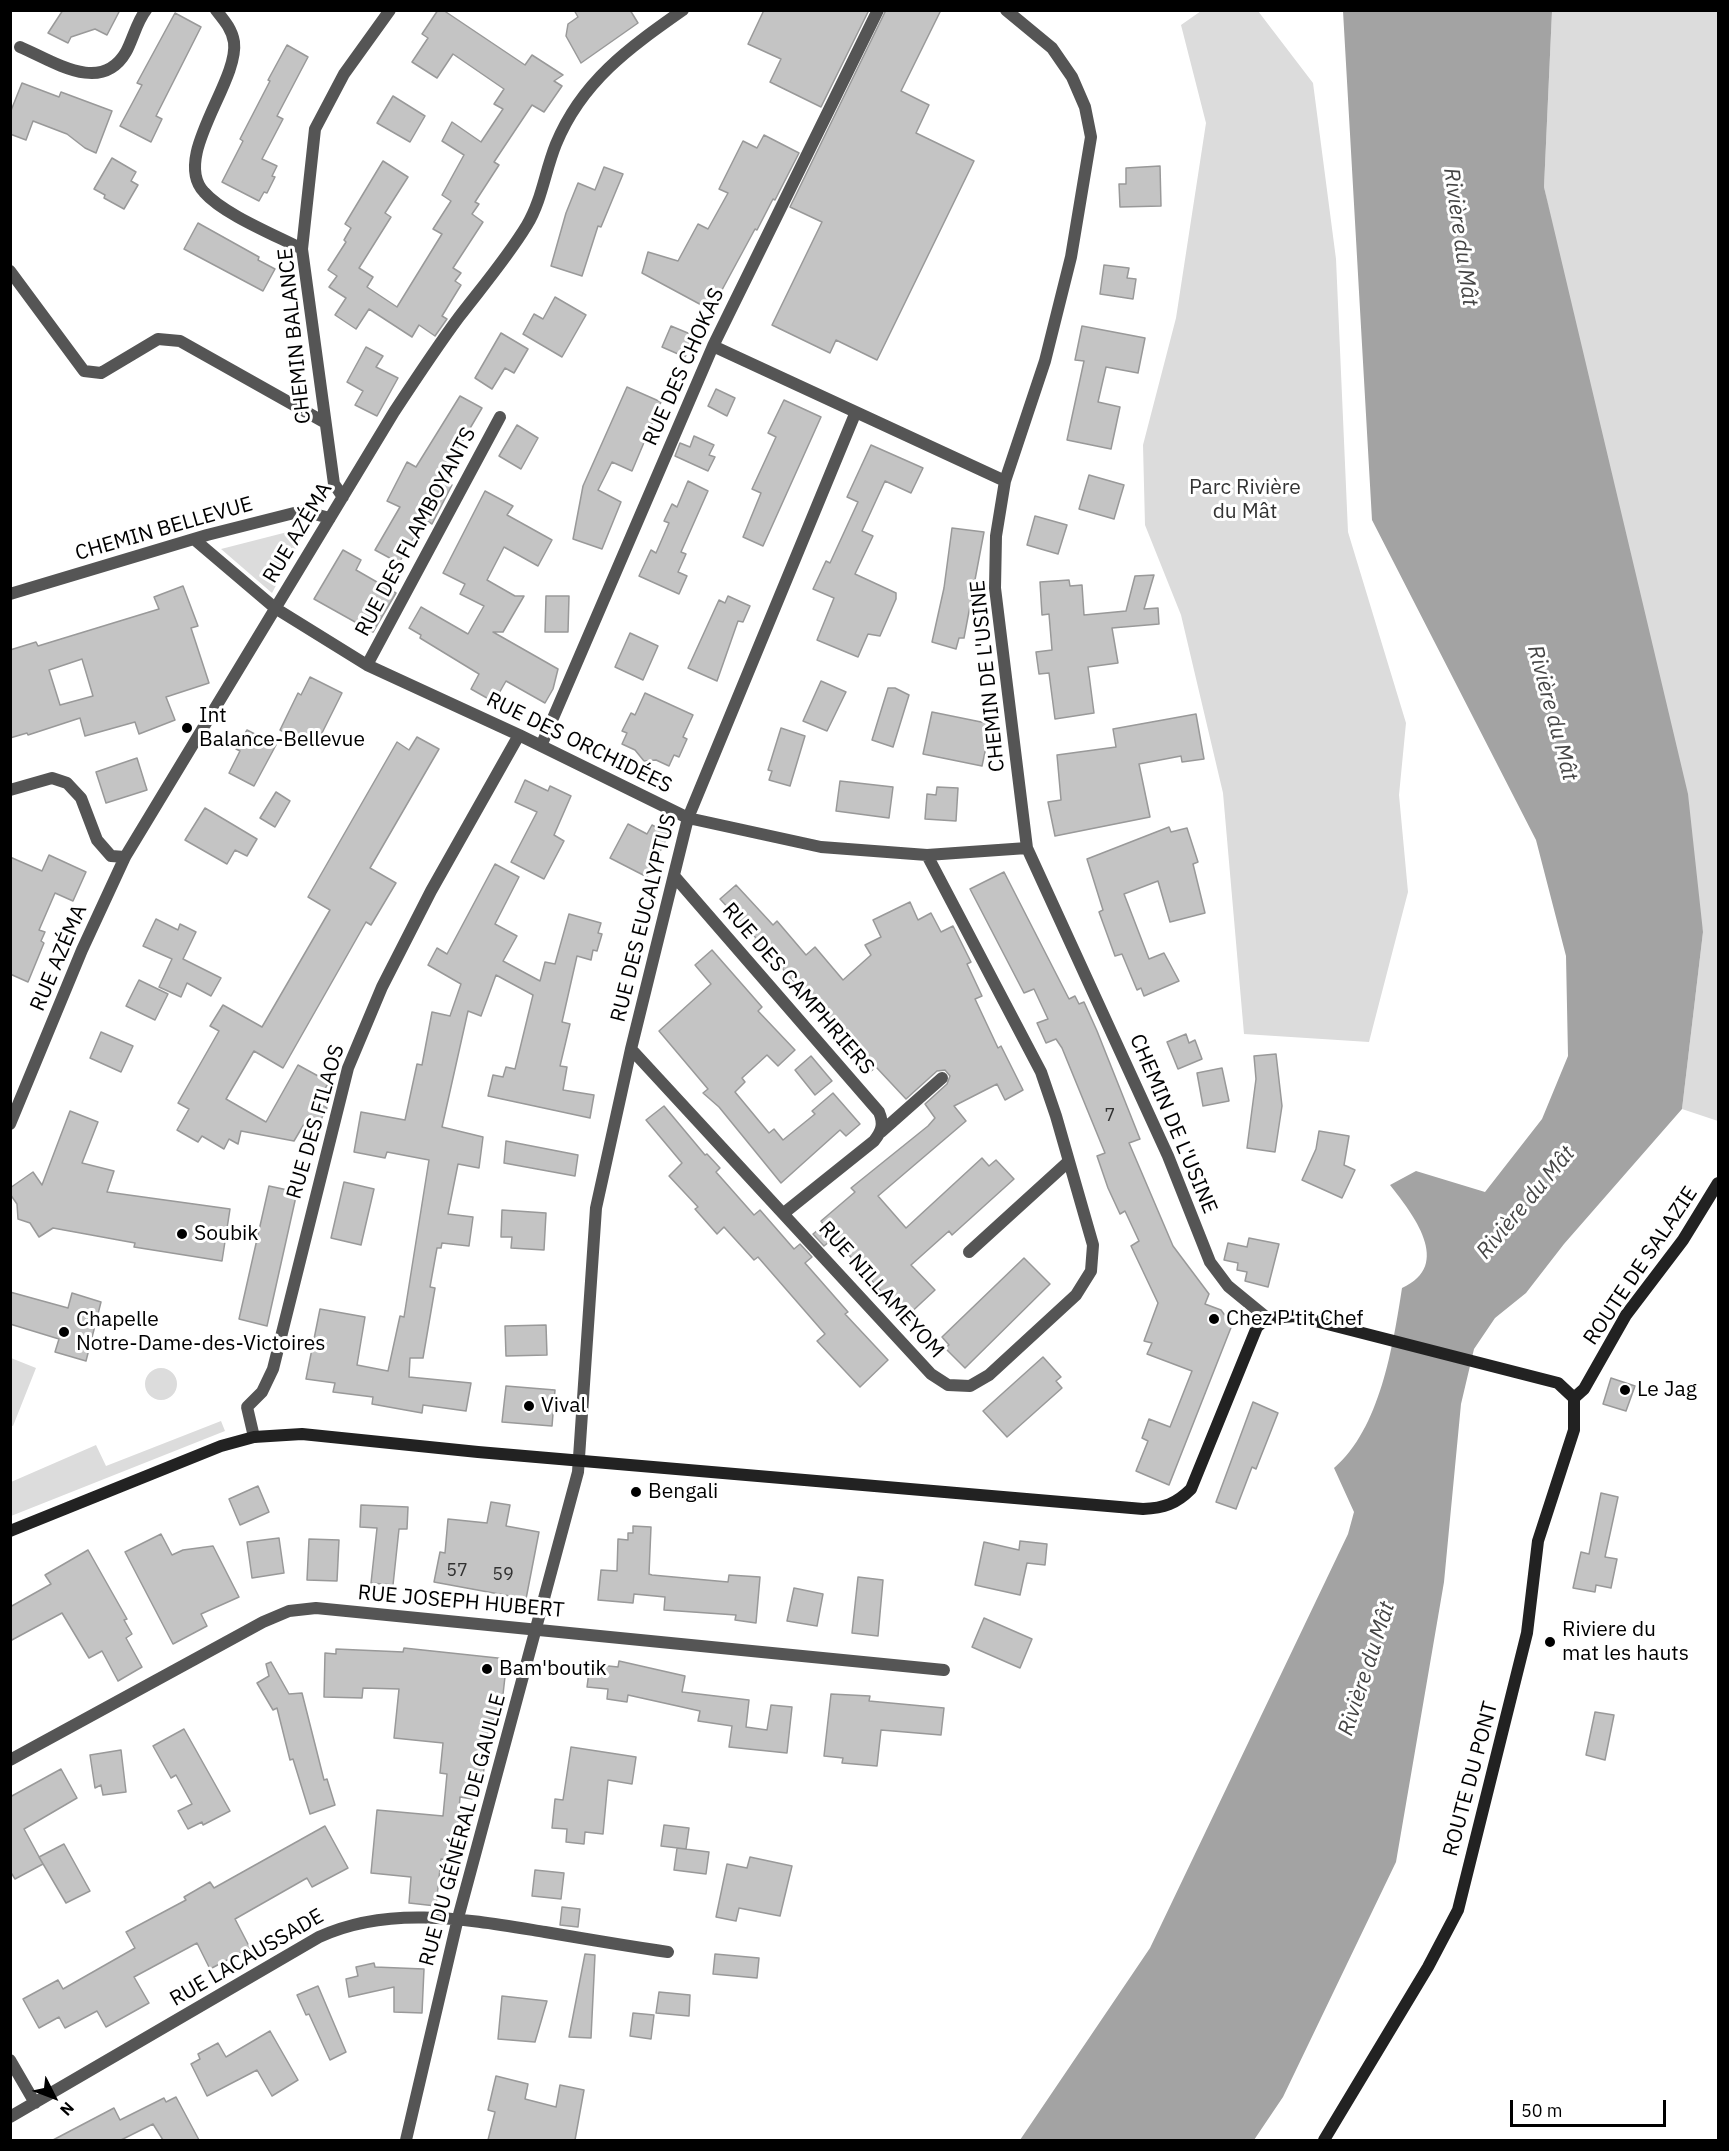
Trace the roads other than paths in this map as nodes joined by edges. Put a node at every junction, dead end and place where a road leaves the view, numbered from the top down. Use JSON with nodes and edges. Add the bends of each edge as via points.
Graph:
{"nodes":[{"id":1,"x":146,"y":10,"type":"edge"},
{"id":2,"x":216,"y":10,"type":"edge"},
{"id":3,"x":390,"y":10,"type":"edge"},
{"id":4,"x":683,"y":10,"type":"edge"},
{"id":5,"x":878,"y":10,"type":"edge"},
{"id":6,"x":1006,"y":10,"type":"edge"},
{"id":7,"x":20,"y":47,"type":"dead end"},
{"id":8,"x":302,"y":249,"type":"junction"},
{"id":9,"x":10,"y":271,"type":"edge"},
{"id":10,"x":713,"y":346,"type":"junction"},
{"id":11,"x":855,"y":414,"type":"junction"},
{"id":12,"x":500,"y":417,"type":"dead end"},
{"id":13,"x":324,"y":422,"type":"junction"},
{"id":14,"x":1005,"y":481,"type":"junction"},
{"id":15,"x":343,"y":497,"type":"junction"},
{"id":16,"x":330,"y":518,"type":"junction"},
{"id":17,"x":195,"y":540,"type":"junction"},
{"id":18,"x":10,"y":594,"type":"edge"},
{"id":19,"x":275,"y":608,"type":"junction"},
{"id":20,"x":367,"y":665,"type":"junction"},
{"id":21,"x":519,"y":735,"type":"junction"},
{"id":22,"x":541,"y":746,"type":"junction"},
{"id":23,"x":10,"y":789,"type":"edge"},
{"id":24,"x":688,"y":818,"type":"junction"},
{"id":25,"x":1028,"y":848,"type":"junction"},
{"id":26,"x":927,"y":855,"type":"junction"},
{"id":27,"x":125,"y":857,"type":"junction"},
{"id":28,"x":675,"y":877,"type":"junction"},
{"id":29,"x":631,"y":1049,"type":"junction"},
{"id":30,"x":942,"y":1078,"type":"dead end"},
{"id":31,"x":10,"y":1124,"type":"edge"},
{"id":32,"x":881,"y":1132,"type":"junction"},
{"id":33,"x":1068,"y":1162,"type":"junction"},
{"id":34,"x":1719,"y":1183,"type":"edge"},
{"id":35,"x":784,"y":1213,"type":"junction"},
{"id":36,"x":969,"y":1252,"type":"dead end"},
{"id":37,"x":1267,"y":1318,"type":"junction"},
{"id":38,"x":1574,"y":1398,"type":"junction"},
{"id":39,"x":254,"y":1437,"type":"junction"},
{"id":40,"x":580,"y":1460,"type":"junction"},
{"id":41,"x":10,"y":1531,"type":"edge"},
{"id":42,"x":537,"y":1628,"type":"junction"},
{"id":43,"x":944,"y":1670,"type":"dead end"},
{"id":44,"x":10,"y":1760,"type":"edge"},
{"id":45,"x":458,"y":1918,"type":"junction"},
{"id":46,"x":668,"y":1953,"type":"dead end"},
{"id":47,"x":10,"y":2060,"type":"edge"},
{"id":48,"x":35,"y":2103,"type":"junction"},
{"id":49,"x":10,"y":2117,"type":"edge"},
{"id":50,"x":406,"y":2140,"type":"edge"},
{"id":51,"x":1324,"y":2140,"type":"edge"}],
"edges":[{"from":1,"to":7,"type":"street","via":[[124,54],[114,66],[100,73],[83,75]]},
{"from":2,"to":8,"type":"street","via":[[230,29],[234,44],[198,147],[194,175],[202,191],[214,202]]},
{"from":3,"to":8,"type":"street","name":"CHEMIN BALANCE","via":[[344,74],[315,129]]},
{"from":4,"to":15,"type":"street","name":"RUE AZÉMA","via":[[606,68],[580,100],[556,144],[539,202],[528,224],[429,359]]},
{"from":5,"to":10,"type":"street","name":"RUE DES CHOKAS"},
{"from":6,"to":14,"type":"street","name":"CHEMIN DE L'USINE","via":[[1052,48],[1072,76],[1085,107],[1091,137],[1071,257],[1046,361]]},
{"from":8,"to":13,"type":"street","name":"CHEMIN BALANCE"},
{"from":9,"to":13,"type":"street","via":[[84,370],[101,373],[158,339],[180,340]]},
{"from":10,"to":11,"type":"street"},
{"from":10,"to":22,"type":"street","name":"RUE DES CHOKAS"},
{"from":11,"to":14,"type":"street"},
{"from":11,"to":24,"type":"street","name":"RUE DES EUCALYPTUS"},
{"from":12,"to":20,"type":"street","name":"RUE DES FLAMBOYANTS"},
{"from":13,"to":15,"type":"street","name":"CHEMIN BALANCE","via":[[334,484]]},
{"from":14,"to":25,"type":"street","name":"CHEMIN DE L'USINE","via":[[996,536],[995,588]]},
{"from":15,"to":16,"type":"street","name":"RUE AZÉMA"},
{"from":16,"to":17,"type":"street","name":"CHEMIN BELLEVUE","via":[[302,511]]},
{"from":16,"to":19,"type":"street","name":"RUE AZÉMA"},
{"from":17,"to":18,"type":"street","name":"CHEMIN BELLEVUE"},
{"from":17,"to":19,"type":"street","name":"RUE DES ORCHIDÉES"},
{"from":19,"to":20,"type":"street","name":"RUE DES ORCHIDÉES"},
{"from":19,"to":27,"type":"street","name":"RUE AZÉMA"},
{"from":20,"to":21,"type":"street","name":"RUE DES ORCHIDÉES"},
{"from":21,"to":22,"type":"street","name":"RUE DES ORCHIDÉES"},
{"from":21,"to":39,"type":"street","name":"RUE DES FILAOS","via":[[431,891],[382,987],[348,1068],[273,1369],[262,1392],[247,1407]]},
{"from":22,"to":24,"type":"street","name":"RUE DES ORCHIDÉES"},
{"from":23,"to":27,"type":"street","via":[[52,778],[67,783],[81,798],[97,840],[111,856]]},
{"from":24,"to":26,"type":"street","name":"RUE DES ORCHIDÉES","via":[[821,847]]},
{"from":24,"to":28,"type":"street","name":"RUE DES EUCALYPTUS"},
{"from":25,"to":26,"type":"street","name":"RUE DES ORCHIDÉES"},
{"from":25,"to":37,"type":"street","name":"CHEMIN DE L'USINE","via":[[1168,1156],[1210,1262],[1228,1286]]},
{"from":26,"to":33,"type":"street","name":"RUE NILLAMEYOM","via":[[1041,1072]]},
{"from":27,"to":31,"type":"street","name":"RUE AZÉMA"},
{"from":28,"to":29,"type":"street","name":"RUE DES EUCALYPTUS"},
{"from":28,"to":32,"type":"street","name":"RUE DES CAMPHRIERS","via":[[879,1112],[883,1121]]},
{"from":29,"to":35,"type":"street","name":"RUE NILLAMEYOM"},
{"from":29,"to":40,"type":"street","name":"RUE DES EUCALYPTUS","via":[[596,1208]]},
{"from":30,"to":32,"type":"street"},
{"from":32,"to":35,"type":"street"},
{"from":33,"to":35,"type":"street","name":"RUE NILLAMEYOM","via":[[1093,1245],[1091,1271],[1076,1295],[989,1375],[970,1386],[948,1385],[931,1374]]},
{"from":33,"to":36,"type":"street"},
{"from":34,"to":38,"type":"main road","name":"ROUTE DE SALAZIE","via":[[1683,1240],[1626,1315],[1584,1389]]},
{"from":37,"to":38,"type":"main road","via":[[1296,1316],[1557,1383]]},
{"from":37,"to":40,"type":"main road","via":[[1257,1327],[1191,1489],[1178,1502],[1164,1508]]},
{"from":38,"to":51,"type":"main road","name":"ROUTE DU PONT","via":[[1574,1430],[1538,1541],[1522,1655],[1458,1910]]},
{"from":39,"to":40,"type":"main road","via":[[302,1434]]},
{"from":39,"to":41,"type":"main road","via":[[221,1446]]},
{"from":40,"to":42,"type":"street","name":"RUE DU GÉNÉRAL DE GAULLE"},
{"from":42,"to":43,"type":"street","name":"RUE JOSEPH HUBERT"},
{"from":42,"to":44,"type":"street","name":"RUE JOSEPH HUBERT","via":[[316,1608],[289,1611]]},
{"from":42,"to":45,"type":"street","name":"RUE DU GÉNÉRAL DE GAULLE"},
{"from":45,"to":46,"type":"street","name":"RUE LACAUSSADE"},
{"from":45,"to":48,"type":"street","name":"RUE LACAUSSADE","via":[[366,1921],[319,1937]]},
{"from":45,"to":50,"type":"street","name":"RUE DU GÉNÉRAL DE GAULLE"},
{"from":47,"to":48,"type":"street"},
{"from":48,"to":49,"type":"street","name":"RUE LACAUSSADE"}]}
